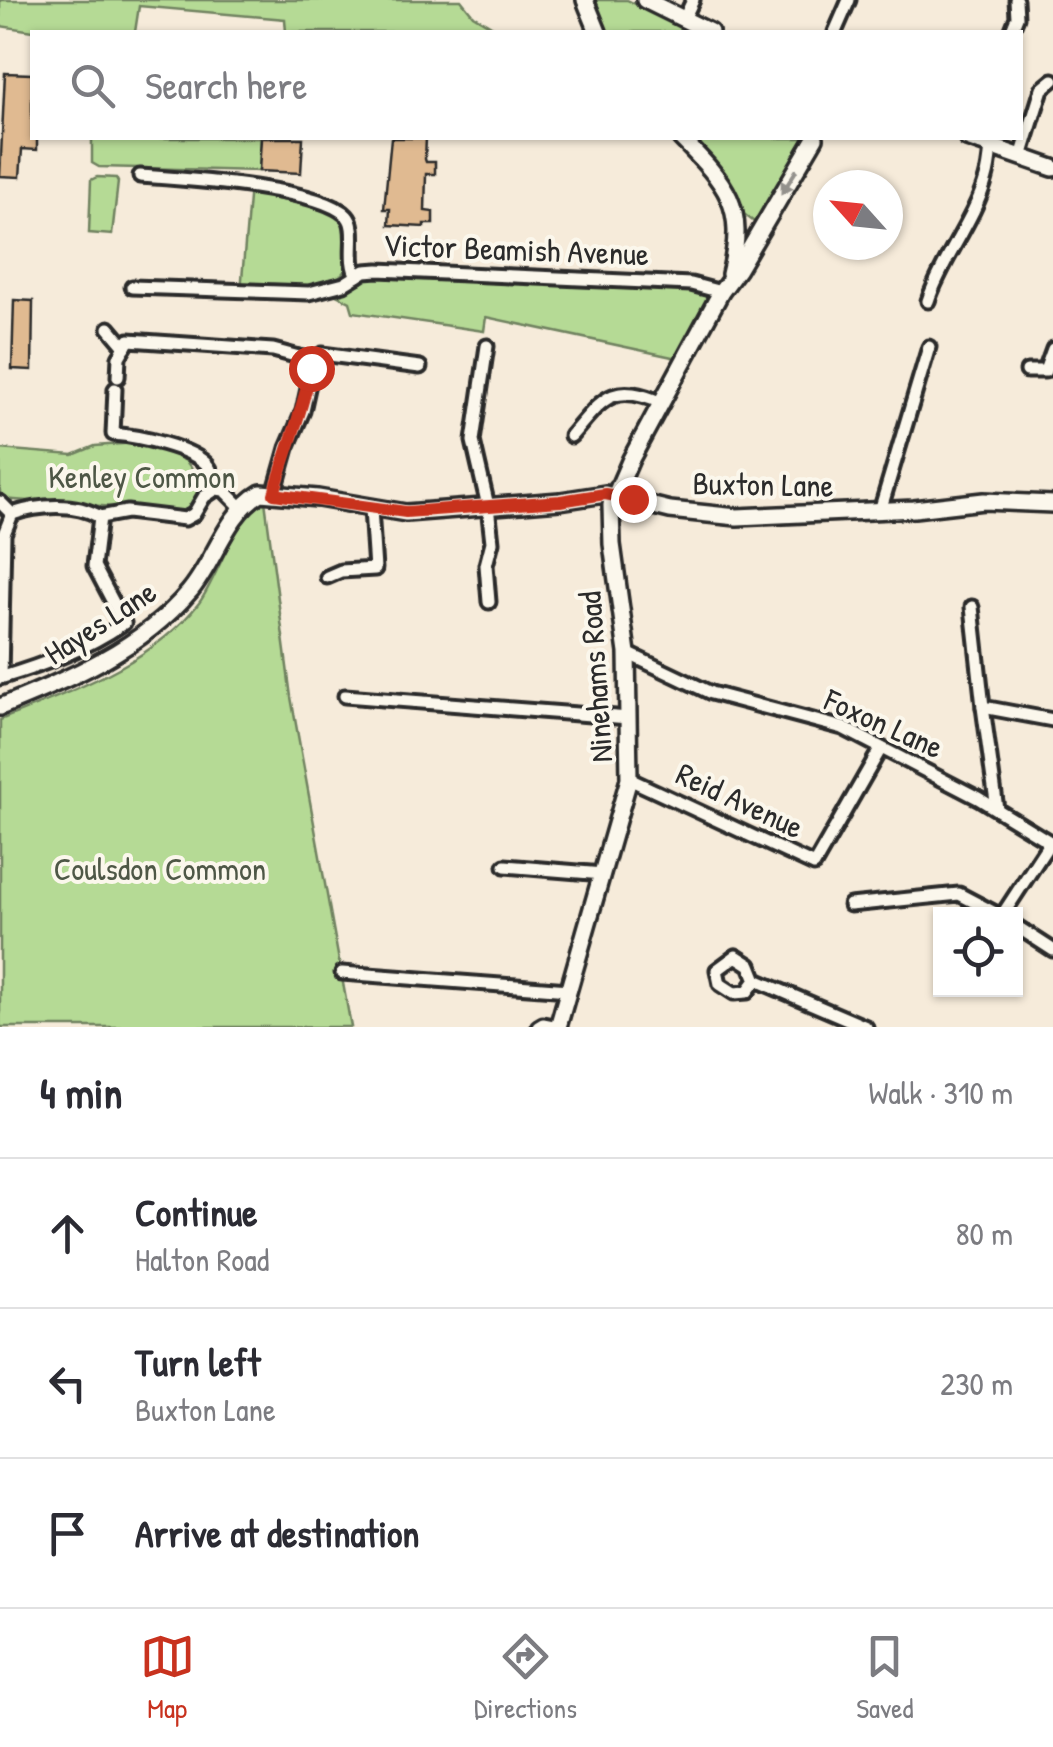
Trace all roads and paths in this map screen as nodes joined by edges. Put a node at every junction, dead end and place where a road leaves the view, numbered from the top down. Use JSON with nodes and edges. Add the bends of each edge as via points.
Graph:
{"nodes":[{"id":1,"x":585,"y":0,"type":"edge"},
{"id":2,"x":646,"y":0,"type":"edge"},
{"id":3,"x":693,"y":0,"type":"edge"},
{"id":4,"x":850,"y":0,"type":"edge"},
{"id":5,"x":1016,"y":0,"type":"edge"},
{"id":6,"x":684,"y":20,"type":"junction"},
{"id":7,"x":597,"y":30,"type":"edge"},
{"id":8,"x":706,"y":30,"type":"edge"},
{"id":9,"x":836,"y":30,"type":"edge"},
{"id":10,"x":1012,"y":30,"type":"edge"},
{"id":11,"x":1053,"y":80,"type":"edge"},
{"id":12,"x":682,"y":140,"type":"edge"},
{"id":13,"x":815,"y":140,"type":"edge"},
{"id":14,"x":974,"y":140,"type":"edge"},
{"id":15,"x":991,"y":147,"type":"junction"},
{"id":16,"x":1021,"y":157,"type":"junction"},
{"id":17,"x":1053,"y":168,"type":"edge"},
{"id":18,"x":140,"y":176,"type":"dead end"},
{"id":19,"x":737,"y":220,"type":"junction"},
{"id":20,"x":762,"y":226,"type":"junction"},
{"id":21,"x":357,"y":276,"type":"junction"},
{"id":22,"x":725,"y":285,"type":"junction"},
{"id":23,"x":132,"y":287,"type":"dead end"},
{"id":24,"x":928,"y":301,"type":"dead end"},
{"id":25,"x":110,"y":328,"type":"dead end"},
{"id":26,"x":487,"y":346,"type":"dead end"},
{"id":27,"x":125,"y":347,"type":"junction"},
{"id":28,"x":929,"y":347,"type":"dead end"},
{"id":29,"x":1053,"y":349,"type":"edge"},
{"id":30,"x":314,"y":361,"type":"junction"},
{"id":31,"x":420,"y":367,"type":"dead end"},
{"id":32,"x":1027,"y":371,"type":"dead end"},
{"id":33,"x":662,"y":403,"type":"junction"},
{"id":34,"x":571,"y":436,"type":"dead end"},
{"id":35,"x":216,"y":489,"type":"junction"},
{"id":36,"x":274,"y":494,"type":"junction"},
{"id":37,"x":617,"y":495,"type":"junction"},
{"id":38,"x":0,"y":502,"type":"edge"},
{"id":39,"x":1053,"y":504,"type":"edge"},
{"id":40,"x":488,"y":506,"type":"junction"},
{"id":41,"x":242,"y":508,"type":"junction"},
{"id":42,"x":371,"y":509,"type":"junction"},
{"id":43,"x":880,"y":511,"type":"junction"},
{"id":44,"x":12,"y":514,"type":"junction"},
{"id":45,"x":100,"y":517,"type":"junction"},
{"id":46,"x":327,"y":577,"type":"dead end"},
{"id":47,"x":489,"y":602,"type":"dead end"},
{"id":48,"x":972,"y":607,"type":"dead end"},
{"id":49,"x":627,"y":653,"type":"junction"},
{"id":50,"x":0,"y":677,"type":"edge"},
{"id":51,"x":345,"y":696,"type":"dead end"},
{"id":52,"x":0,"y":707,"type":"edge"},
{"id":53,"x":983,"y":707,"type":"junction"},
{"id":54,"x":629,"y":718,"type":"junction"},
{"id":55,"x":1053,"y":720,"type":"edge"},
{"id":56,"x":881,"y":748,"type":"junction"},
{"id":57,"x":629,"y":779,"type":"junction"},
{"id":58,"x":997,"y":809,"type":"junction"},
{"id":59,"x":1052,"y":843,"type":"edge"},
{"id":60,"x":505,"y":866,"type":"dead end"},
{"id":61,"x":603,"y":874,"type":"junction"},
{"id":62,"x":850,"y":905,"type":"dead end"},
{"id":63,"x":986,"y":907,"type":"edge"},
{"id":64,"x":1005,"y":907,"type":"edge"},
{"id":65,"x":1023,"y":931,"type":"edge"},
{"id":66,"x":1053,"y":950,"type":"edge"},
{"id":67,"x":342,"y":973,"type":"dead end"},
{"id":68,"x":756,"y":980,"type":"dead end"},
{"id":69,"x":569,"y":990,"type":"junction"},
{"id":70,"x":538,"y":1027,"type":"edge"},
{"id":71,"x":558,"y":1027,"type":"edge"},
{"id":72,"x":866,"y":1027,"type":"edge"}],
"edges":[{"from":1,"to":7,"type":"street"},
{"from":2,"to":6,"type":"street"},
{"from":3,"to":6,"type":"street"},
{"from":4,"to":9,"type":"street"},
{"from":5,"to":10,"type":"street"},
{"from":6,"to":8,"type":"street"},
{"from":11,"to":16,"type":"street","via":[[1042,90]]},
{"from":12,"to":19,"type":"street","via":[[709,166]]},
{"from":13,"to":20,"type":"street","name":"Ninehams Road","one_way":true},
{"from":14,"to":15,"type":"street"},
{"from":15,"to":16,"type":"street"},
{"from":15,"to":24,"type":"street","via":[[986,180]]},
{"from":16,"to":17,"type":"street"},
{"from":18,"to":21,"type":"street","via":[[290,192],[335,209],[352,227]]},
{"from":19,"to":20,"type":"street"},
{"from":19,"to":22,"type":"street"},
{"from":20,"to":22,"type":"street","name":"Ninehams Road"},
{"from":21,"to":22,"type":"street","name":"Victor Beamish Avenue","via":[[378,270]]},
{"from":21,"to":23,"type":"street","name":"Victor Beamish Avenue","via":[[308,293]]},
{"from":22,"to":33,"type":"street","name":"Ninehams Road"},
{"from":25,"to":27,"type":"street"},
{"from":26,"to":40,"type":"street","via":[[473,441]]},
{"from":27,"to":30,"type":"street","via":[[129,340],[273,350]]},
{"from":27,"to":35,"type":"street","via":[[113,434],[145,436],[202,460]]},
{"from":28,"to":43,"type":"street"},
{"from":29,"to":32,"type":"street","via":[[1045,371]]},
{"from":30,"to":31,"type":"street","via":[[322,354]]},
{"from":30,"to":36,"type":"street"},
{"from":33,"to":34,"type":"street","via":[[638,392],[610,396]]},
{"from":33,"to":37,"type":"street","name":"Ninehams Road"},
{"from":35,"to":41,"type":"street"},
{"from":35,"to":45,"type":"street","via":[[186,519],[126,512]]},
{"from":36,"to":41,"type":"street","via":[[261,493]]},
{"from":36,"to":42,"type":"street","name":"Buxton Lane"},
{"from":37,"to":40,"type":"street","name":"Buxton Lane"},
{"from":37,"to":43,"type":"street","name":"Buxton Lane","via":[[670,510],[737,517]]},
{"from":37,"to":49,"type":"street","name":"Ninehams Road","via":[[610,521]]},
{"from":38,"to":44,"type":"street"},
{"from":39,"to":43,"type":"street","name":"Buxton Lane","via":[[984,501]]},
{"from":40,"to":42,"type":"street","name":"Buxton Lane"},
{"from":40,"to":47,"type":"street"},
{"from":41,"to":52,"type":"street","name":"Hayes Lane","via":[[200,578],[148,630],[76,676]]},
{"from":42,"to":46,"type":"street","via":[[375,569]]},
{"from":44,"to":45,"type":"street","via":[[32,507],[88,510]]},
{"from":44,"to":50,"type":"street","via":[[4,534]]},
{"from":45,"to":50,"type":"street","via":[[94,566],[124,623],[50,664]]},
{"from":48,"to":53,"type":"street"},
{"from":49,"to":54,"type":"street","name":"Ninehams Road"},
{"from":49,"to":56,"type":"street","name":"Foxon Lane","via":[[711,693],[844,728]]},
{"from":51,"to":54,"type":"street"},
{"from":53,"to":55,"type":"street"},
{"from":53,"to":58,"type":"street"},
{"from":54,"to":57,"type":"street","name":"Ninehams Road"},
{"from":56,"to":57,"type":"street","name":"Reid Avenue","via":[[814,865]]},
{"from":56,"to":58,"type":"street","name":"Foxon Lane"},
{"from":57,"to":61,"type":"street","name":"Ninehams Road"},
{"from":58,"to":59,"type":"street","name":"Foxon Lane"},
{"from":59,"to":64,"type":"street"},
{"from":60,"to":61,"type":"street"},
{"from":61,"to":69,"type":"street","name":"Ninehams Road"},
{"from":62,"to":63,"type":"street","via":[[959,894]]},
{"from":65,"to":66,"type":"street"},
{"from":67,"to":69,"type":"street"},
{"from":68,"to":72,"type":"street"},
{"from":69,"to":71,"type":"street","name":"Ninehams Road"},
{"from":70,"to":71,"type":"street","name":"Ninehams Road"}]}
